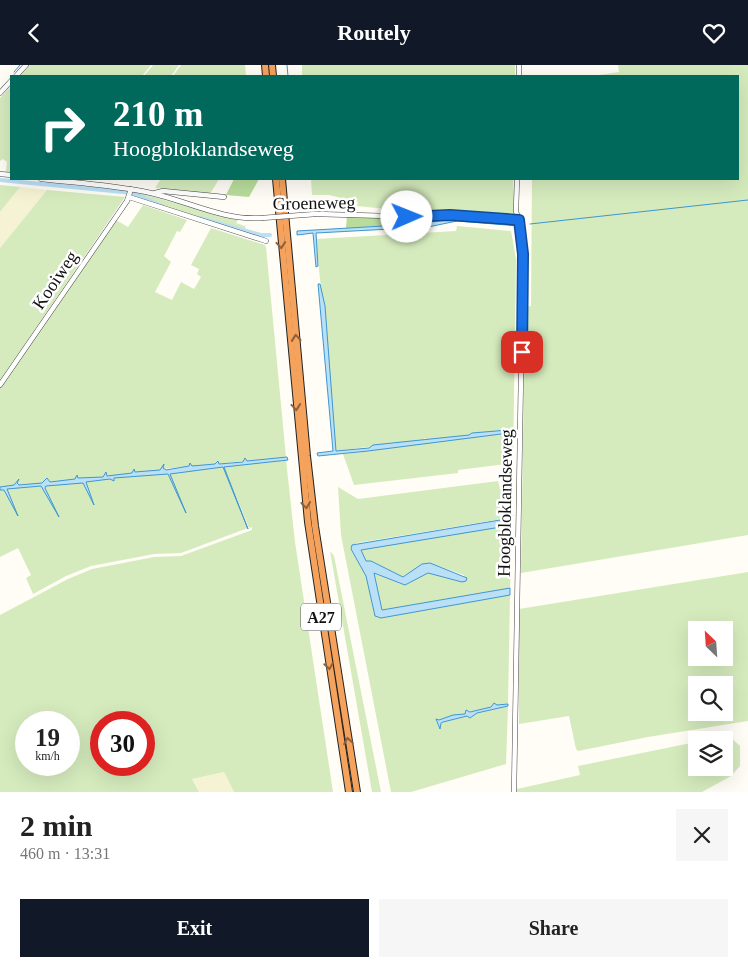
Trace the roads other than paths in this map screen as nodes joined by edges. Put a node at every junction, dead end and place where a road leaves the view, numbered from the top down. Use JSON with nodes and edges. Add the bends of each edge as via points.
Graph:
{"nodes":[{"id":1,"x":26,"y":65,"type":"edge"},
{"id":2,"x":17,"y":75,"type":"edge"},
{"id":3,"x":10,"y":82,"type":"edge"},
{"id":4,"x":0,"y":93,"type":"edge"},
{"id":5,"x":47,"y":180,"type":"edge"},
{"id":6,"x":276,"y":180,"type":"edge"},
{"id":7,"x":282,"y":180,"type":"edge"},
{"id":8,"x":518,"y":180,"type":"edge"},
{"id":9,"x":130,"y":193,"type":"junction"},
{"id":10,"x":154,"y":193,"type":"junction"},
{"id":11,"x":224,"y":197,"type":"dead end"},
{"id":12,"x":520,"y":222,"type":"junction"},
{"id":13,"x":266,"y":241,"type":"dead end"},
{"id":14,"x":0,"y":385,"type":"edge"},
{"id":15,"x":349,"y":792,"type":"edge"},
{"id":16,"x":357,"y":792,"type":"edge"},
{"id":17,"x":514,"y":792,"type":"edge"}],
"edges":[{"from":1,"to":2,"type":"street"},
{"from":3,"to":4,"type":"street"},
{"from":5,"to":9,"type":"street","name":"Groeneweg"},
{"from":6,"to":15,"type":"highway","number":"A27","one_way":true,"via":[[308,522]]},
{"from":16,"to":7,"type":"highway","number":"A27","one_way":true,"via":[[310,483]]},
{"from":8,"to":12,"type":"street","name":"Hoogbloklandseweg","via":[[516,211]]},
{"from":9,"to":10,"type":"street","name":"Groeneweg"},
{"from":9,"to":13,"type":"street","name":"Groeneweg"},
{"from":9,"to":14,"type":"street","name":"Kooiweg"},
{"from":10,"to":11,"type":"street","name":"Groeneweg","via":[[163,191]]},
{"from":10,"to":12,"type":"street","name":"Groeneweg","bridge":true,"via":[[245,219],[316,214],[450,215]]},
{"from":12,"to":17,"type":"street","name":"Hoogbloklandseweg","via":[[523,254]]}]}
